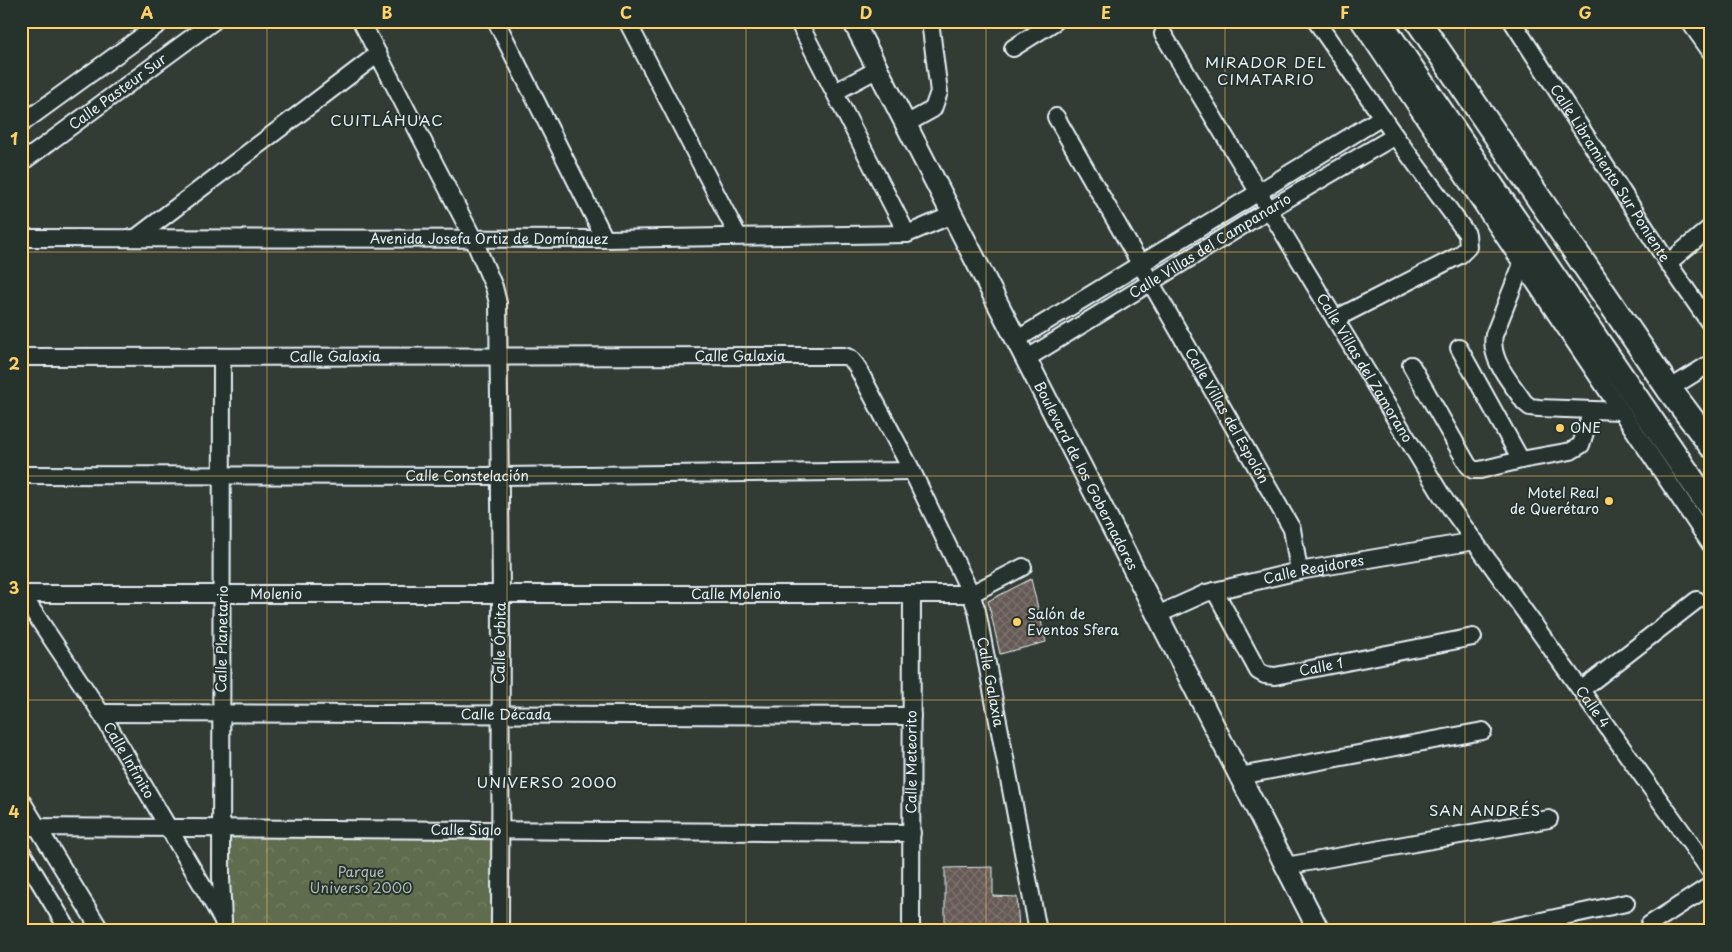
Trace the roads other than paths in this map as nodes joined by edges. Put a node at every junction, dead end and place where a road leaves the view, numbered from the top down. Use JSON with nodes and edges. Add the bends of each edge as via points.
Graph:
{"nodes":[{"id":1,"x":163,"y":21,"type":"edge"},
{"id":2,"x":214,"y":21,"type":"edge"},
{"id":3,"x":362,"y":21,"type":"edge"},
{"id":4,"x":496,"y":21,"type":"edge"},
{"id":5,"x":627,"y":21,"type":"edge"},
{"id":6,"x":798,"y":21,"type":"edge"},
{"id":7,"x":853,"y":21,"type":"edge"},
{"id":8,"x":930,"y":21,"type":"edge"},
{"id":9,"x":1056,"y":21,"type":"edge"},
{"id":10,"x":1316,"y":21,"type":"edge"},
{"id":11,"x":1359,"y":21,"type":"edge"},
{"id":12,"x":1364,"y":21,"type":"edge"},
{"id":13,"x":1379,"y":21,"type":"edge"},
{"id":14,"x":1418,"y":21,"type":"edge"},
{"id":15,"x":1512,"y":21,"type":"edge"},
{"id":16,"x":1689,"y":21,"type":"edge"},
{"id":17,"x":1163,"y":34,"type":"dead end"},
{"id":18,"x":1013,"y":48,"type":"dead end"},
{"id":19,"x":1379,"y":50,"type":"junction"},
{"id":20,"x":1711,"y":52,"type":"edge"},
{"id":21,"x":378,"y":54,"type":"junction"},
{"id":22,"x":878,"y":69,"type":"junction"},
{"id":23,"x":835,"y":92,"type":"junction"},
{"id":24,"x":1056,"y":117,"type":"dead end"},
{"id":25,"x":1382,"y":117,"type":"junction"},
{"id":26,"x":21,"y":124,"type":"edge"},
{"id":27,"x":906,"y":124,"type":"junction"},
{"id":28,"x":1395,"y":136,"type":"junction"},
{"id":29,"x":21,"y":163,"type":"edge"},
{"id":30,"x":1258,"y":192,"type":"junction"},
{"id":31,"x":1268,"y":210,"type":"junction"},
{"id":32,"x":952,"y":214,"type":"junction"},
{"id":33,"x":1711,"y":227,"type":"edge"},
{"id":34,"x":907,"y":234,"type":"junction"},
{"id":35,"x":738,"y":236,"type":"junction"},
{"id":36,"x":136,"y":237,"type":"junction"},
{"id":37,"x":21,"y":238,"type":"edge"},
{"id":38,"x":473,"y":238,"type":"junction"},
{"id":39,"x":605,"y":239,"type":"junction"},
{"id":40,"x":1668,"y":263,"type":"junction"},
{"id":41,"x":1140,"y":264,"type":"junction"},
{"id":42,"x":1522,"y":264,"type":"junction"},
{"id":43,"x":1150,"y":281,"type":"junction"},
{"id":44,"x":1335,"y":319,"type":"junction"},
{"id":45,"x":1711,"y":325,"type":"edge"},
{"id":46,"x":1016,"y":340,"type":"junction"},
{"id":47,"x":1459,"y":348,"type":"dead end"},
{"id":48,"x":498,"y":355,"type":"junction"},
{"id":49,"x":21,"y":357,"type":"edge"},
{"id":50,"x":222,"y":357,"type":"junction"},
{"id":51,"x":1026,"y":359,"type":"junction"},
{"id":52,"x":1711,"y":363,"type":"edge"},
{"id":53,"x":1411,"y":365,"type":"dead end"},
{"id":54,"x":1670,"y":389,"type":"junction"},
{"id":55,"x":1592,"y":410,"type":"junction"},
{"id":56,"x":1620,"y":411,"type":"junction"},
{"id":57,"x":1711,"y":445,"type":"edge"},
{"id":58,"x":1521,"y":460,"type":"junction"},
{"id":59,"x":912,"y":472,"type":"junction"},
{"id":60,"x":21,"y":474,"type":"edge"},
{"id":61,"x":222,"y":474,"type":"junction"},
{"id":62,"x":498,"y":476,"type":"junction"},
{"id":63,"x":1711,"y":508,"type":"edge"},
{"id":64,"x":1475,"y":541,"type":"junction"},
{"id":65,"x":1711,"y":545,"type":"edge"},
{"id":66,"x":1023,"y":567,"type":"dead end"},
{"id":67,"x":1299,"y":571,"type":"junction"},
{"id":68,"x":1216,"y":591,"type":"junction"},
{"id":69,"x":223,"y":593,"type":"junction"},
{"id":70,"x":22,"y":594,"type":"edge"},
{"id":71,"x":501,"y":594,"type":"junction"},
{"id":72,"x":912,"y":594,"type":"junction"},
{"id":73,"x":971,"y":594,"type":"junction"},
{"id":74,"x":1697,"y":600,"type":"dead end"},
{"id":75,"x":1157,"y":615,"type":"junction"},
{"id":76,"x":1473,"y":637,"type":"dead end"},
{"id":77,"x":1581,"y":690,"type":"junction"},
{"id":78,"x":221,"y":712,"type":"junction"},
{"id":79,"x":101,"y":713,"type":"junction"},
{"id":80,"x":499,"y":713,"type":"junction"},
{"id":81,"x":912,"y":716,"type":"junction"},
{"id":82,"x":1483,"y":730,"type":"dead end"},
{"id":83,"x":1239,"y":776,"type":"junction"},
{"id":84,"x":21,"y":800,"type":"edge"},
{"id":85,"x":1549,"y":819,"type":"dead end"},
{"id":86,"x":21,"y":827,"type":"edge"},
{"id":87,"x":39,"y":827,"type":"junction"},
{"id":88,"x":170,"y":828,"type":"junction"},
{"id":89,"x":222,"y":829,"type":"junction"},
{"id":90,"x":500,"y":831,"type":"junction"},
{"id":91,"x":912,"y":833,"type":"junction"},
{"id":92,"x":22,"y":853,"type":"edge"},
{"id":93,"x":55,"y":854,"type":"junction"},
{"id":94,"x":1286,"y":866,"type":"junction"},
{"id":95,"x":1711,"y":872,"type":"edge"},
{"id":96,"x":1711,"y":885,"type":"edge"},
{"id":97,"x":1626,"y":903,"type":"dead end"},
{"id":98,"x":1649,"y":925,"type":"dead end"},
{"id":99,"x":226,"y":926,"type":"edge"},
{"id":100,"x":69,"y":931,"type":"edge"},
{"id":101,"x":101,"y":931,"type":"edge"},
{"id":102,"x":500,"y":931,"type":"edge"},
{"id":103,"x":911,"y":931,"type":"edge"},
{"id":104,"x":1038,"y":931,"type":"edge"},
{"id":105,"x":1319,"y":931,"type":"edge"},
{"id":106,"x":1494,"y":931,"type":"edge"}],
"edges":[{"from":1,"to":26,"type":"street"},
{"from":2,"to":29,"type":"street","name":"Calle Pasteur Sur"},
{"from":3,"to":21,"type":"street","name":"Calle Órbita"},
{"from":4,"to":39,"type":"street"},
{"from":5,"to":35,"type":"street"},
{"from":6,"to":23,"type":"street"},
{"from":7,"to":22,"type":"main road","name":"Boulevard de los Gobernadores"},
{"from":8,"to":27,"type":"street","via":[[939,92],[933,109]]},
{"from":9,"to":18,"type":"street"},
{"from":10,"to":25,"type":"street"},
{"from":11,"to":19,"type":"street"},
{"from":12,"to":19,"type":"highway"},
{"from":13,"to":63,"type":"highway"},
{"from":14,"to":54,"type":"highway"},
{"from":15,"to":40,"type":"street","name":"Calle Libramiento Sur Poniente"},
{"from":16,"to":20,"type":"street"},
{"from":17,"to":30,"type":"street","name":"Calle Villas del Zamorano"},
{"from":19,"to":42,"type":"street"},
{"from":21,"to":36,"type":"street"},
{"from":21,"to":38,"type":"street","name":"Calle Órbita"},
{"from":22,"to":23,"type":"street"},
{"from":22,"to":27,"type":"main road","name":"Boulevard de los Gobernadores"},
{"from":23,"to":34,"type":"street"},
{"from":24,"to":41,"type":"street","name":"Calle Villas del Espolón"},
{"from":25,"to":28,"type":"street"},
{"from":25,"to":30,"type":"street","name":"Calle Villas del Campanario"},
{"from":27,"to":32,"type":"main road","name":"Boulevard de los Gobernadores"},
{"from":28,"to":31,"type":"street","name":"Calle Villas del Campanario"},
{"from":28,"to":44,"type":"street","via":[[1467,234],[1468,247],[1460,255]]},
{"from":30,"to":31,"type":"street","name":"Calle Villas del Zamorano"},
{"from":30,"to":41,"type":"street","name":"Calle Villas del Campanario"},
{"from":31,"to":43,"type":"street","name":"Calle Villas del Campanario"},
{"from":31,"to":44,"type":"street","name":"Calle Villas del Zamorano"},
{"from":32,"to":34,"type":"street","name":"Avenida Josefa Ortiz de Domínguez"},
{"from":32,"to":46,"type":"main road","name":"Boulevard de los Gobernadores"},
{"from":33,"to":40,"type":"street"},
{"from":34,"to":35,"type":"street","name":"Avenida Josefa Ortiz de Domínguez"},
{"from":35,"to":39,"type":"street","name":"Avenida Josefa Ortiz de Domínguez"},
{"from":36,"to":37,"type":"street","name":"Avenida Josefa Ortiz de Domínguez"},
{"from":36,"to":38,"type":"street","name":"Avenida Josefa Ortiz de Domínguez"},
{"from":38,"to":39,"type":"street","name":"Avenida Josefa Ortiz de Domínguez"},
{"from":38,"to":48,"type":"street","name":"Calle Órbita","via":[[498,302]]},
{"from":40,"to":45,"type":"street","name":"Calle Libramiento Sur Poniente"},
{"from":41,"to":43,"type":"street","name":"Calle Villas del Espolón"},
{"from":41,"to":46,"type":"street","name":"Calle Villas del Campanario"},
{"from":42,"to":55,"type":"street","via":[[1494,335],[1494,354],[1530,407]]},
{"from":42,"to":56,"type":"street"},
{"from":43,"to":51,"type":"street","name":"Calle Villas del Campanario"},
{"from":43,"to":67,"type":"street","name":"Calle Villas del Espolón","via":[[1292,528]]},
{"from":44,"to":64,"type":"street","name":"Calle Villas del Zamorano","via":[[1442,496]]},
{"from":46,"to":51,"type":"main road","name":"Boulevard de los Gobernadores"},
{"from":47,"to":58,"type":"street"},
{"from":48,"to":50,"type":"street","name":"Calle Galaxia"},
{"from":48,"to":59,"type":"street","name":"Calle Galaxia","via":[[844,356],[856,365]]},
{"from":48,"to":62,"type":"street","name":"Calle Órbita"},
{"from":49,"to":50,"type":"street","name":"Calle Galaxia"},
{"from":50,"to":61,"type":"street","name":"Calle Planetario"},
{"from":51,"to":75,"type":"main road","name":"Boulevard de los Gobernadores"},
{"from":52,"to":54,"type":"street"},
{"from":53,"to":58,"type":"street","via":[[1473,470]]},
{"from":54,"to":57,"type":"highway"},
{"from":55,"to":56,"type":"street"},
{"from":55,"to":58,"type":"street","via":[[1581,445],[1571,451]]},
{"from":56,"to":65,"type":"street"},
{"from":59,"to":62,"type":"street","name":"Calle Constelación"},
{"from":59,"to":73,"type":"street","name":"Calle Galaxia"},
{"from":60,"to":61,"type":"street","name":"Calle Constelación"},
{"from":61,"to":62,"type":"street","name":"Calle Constelación"},
{"from":61,"to":69,"type":"street","name":"Calle Planetario"},
{"from":62,"to":71,"type":"street","name":"Calle Órbita"},
{"from":64,"to":67,"type":"street","name":"Calle Regidores"},
{"from":64,"to":77,"type":"street","name":"Calle 4"},
{"from":66,"to":73,"type":"street"},
{"from":67,"to":68,"type":"street","name":"Calle Regidores"},
{"from":68,"to":75,"type":"street","name":"Calle Regidores"},
{"from":68,"to":76,"type":"street","name":"Calle 1","via":[[1258,671],[1265,675],[1275,676]]},
{"from":69,"to":70,"type":"street","name":"Molenio"},
{"from":69,"to":71,"type":"street","name":"Molenio"},
{"from":69,"to":78,"type":"street","name":"Calle Planetario"},
{"from":70,"to":79,"type":"street","name":"Calle Infinito"},
{"from":71,"to":72,"type":"street","name":"Calle Molenio"},
{"from":71,"to":80,"type":"street","name":"Calle Órbita"},
{"from":72,"to":73,"type":"street","name":"Calle Molenio"},
{"from":72,"to":81,"type":"street","name":"Calle Meteorito"},
{"from":73,"to":104,"type":"street","name":"Calle Galaxia","via":[[977,611]]},
{"from":74,"to":77,"type":"street"},
{"from":75,"to":83,"type":"main road","name":"Boulevard de los Gobernadores"},
{"from":77,"to":95,"type":"street","name":"Calle 4"},
{"from":78,"to":79,"type":"street","name":"Calle Década"},
{"from":78,"to":80,"type":"street","name":"Calle Década"},
{"from":78,"to":89,"type":"street","name":"Calle Planetario"},
{"from":79,"to":88,"type":"street","name":"Calle Infinito"},
{"from":80,"to":81,"type":"street","name":"Calle Década"},
{"from":80,"to":90,"type":"street","name":"Calle Órbita"},
{"from":81,"to":91,"type":"street","name":"Calle Meteorito"},
{"from":82,"to":83,"type":"street"},
{"from":83,"to":94,"type":"main road","name":"Boulevard de los Gobernadores"},
{"from":84,"to":87,"type":"street"},
{"from":85,"to":94,"type":"street"},
{"from":86,"to":87,"type":"street","name":"Calle Siglo"},
{"from":87,"to":88,"type":"street","name":"Calle Siglo"},
{"from":87,"to":93,"type":"street"},
{"from":88,"to":89,"type":"street","name":"Calle Siglo"},
{"from":88,"to":99,"type":"street","name":"Calle Infinito"},
{"from":89,"to":90,"type":"street","name":"Calle Siglo"},
{"from":89,"to":99,"type":"street","name":"Calle Planetario"},
{"from":90,"to":91,"type":"street","name":"Calle Siglo"},
{"from":90,"to":102,"type":"street","name":"Calle Órbita"},
{"from":91,"to":103,"type":"street","name":"Calle Meteorito"},
{"from":92,"to":93,"type":"street"},
{"from":92,"to":100,"type":"street"},
{"from":93,"to":101,"type":"street"},
{"from":94,"to":105,"type":"main road","name":"Boulevard de los Gobernadores"},
{"from":96,"to":98,"type":"street"},
{"from":97,"to":106,"type":"street"}]}
